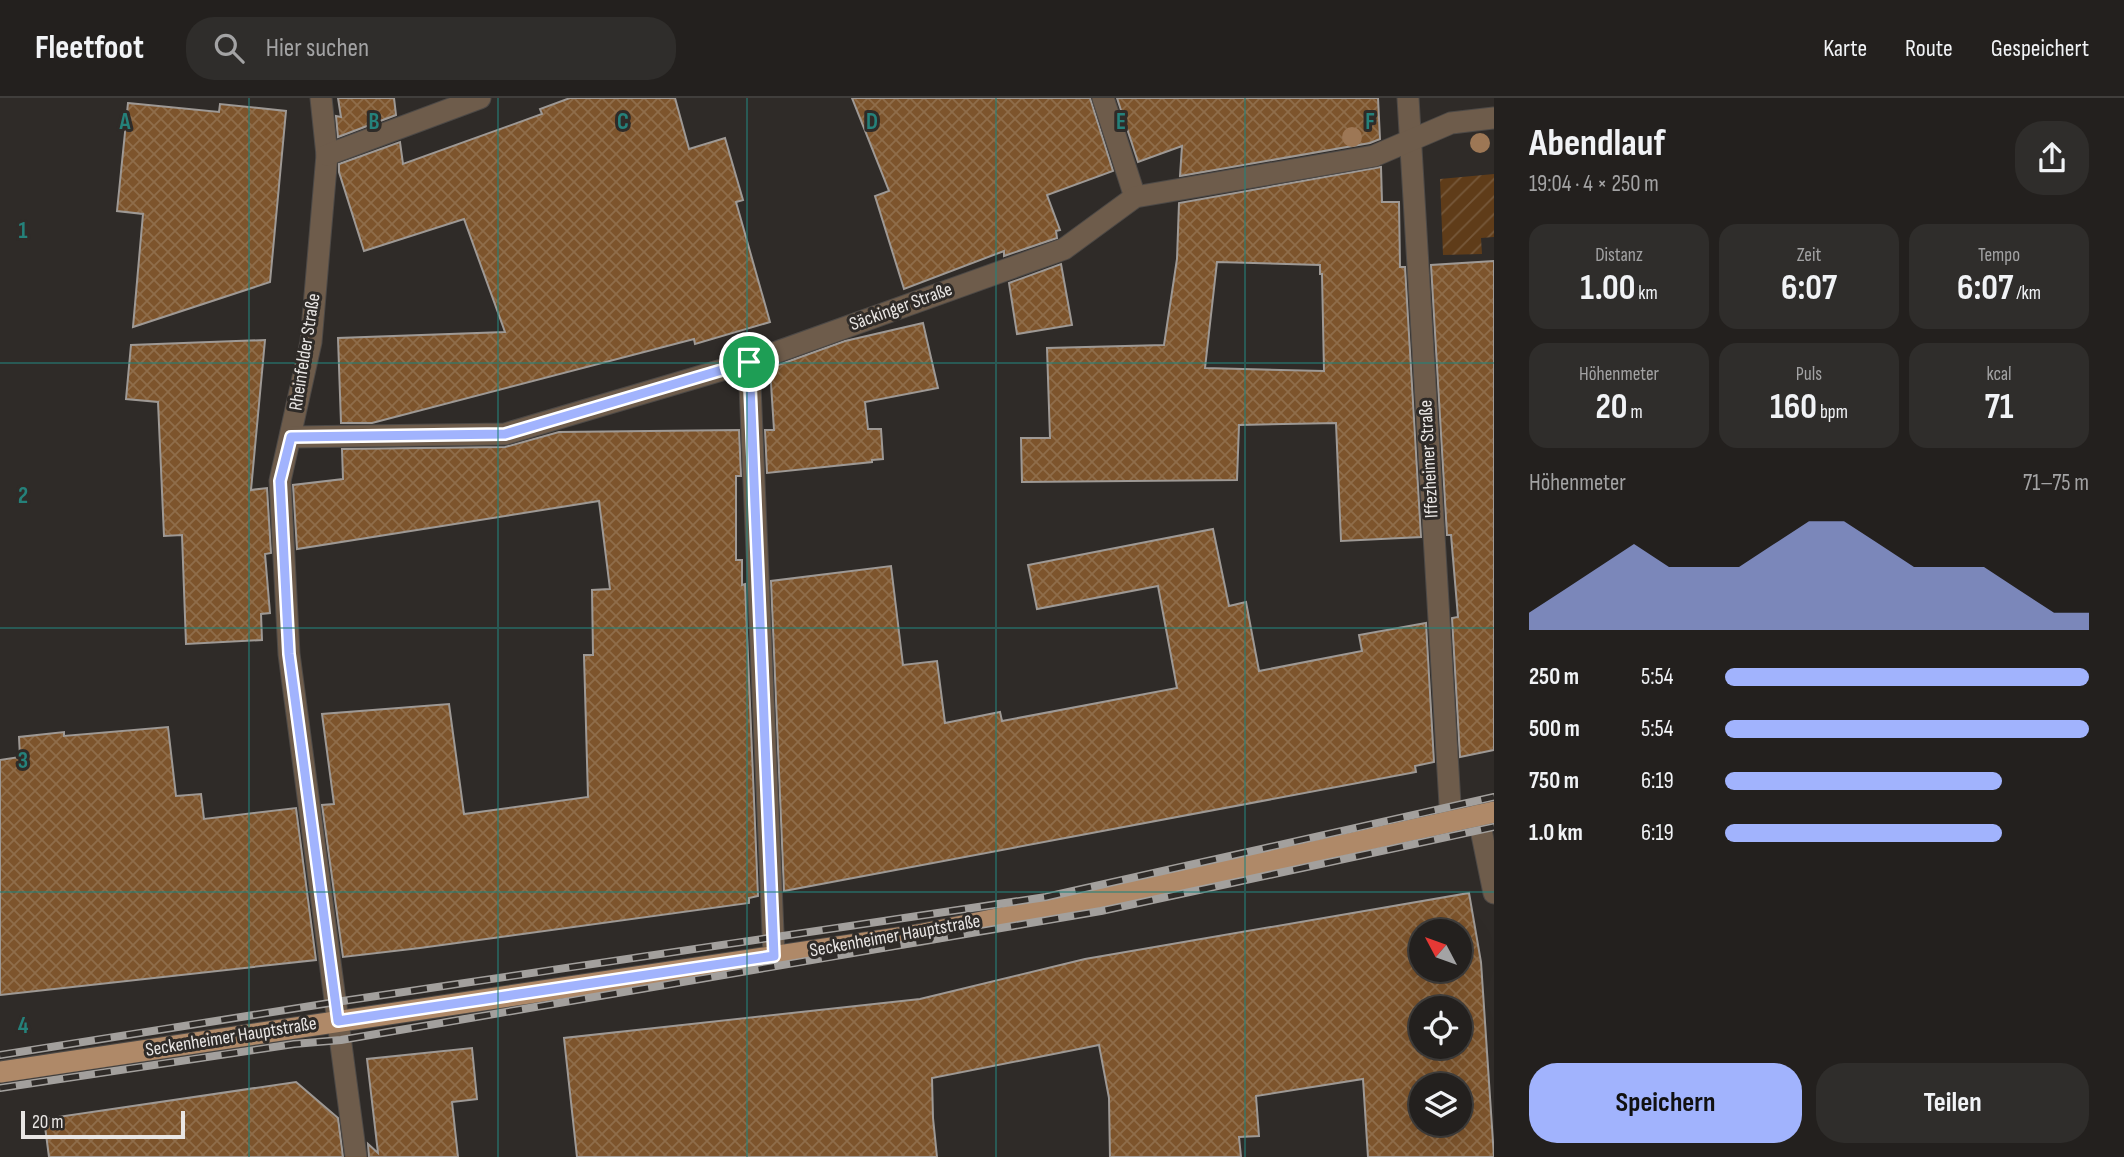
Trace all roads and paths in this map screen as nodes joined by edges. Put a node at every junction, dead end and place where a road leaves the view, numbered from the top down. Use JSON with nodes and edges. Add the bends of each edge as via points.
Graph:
{"nodes":[{"id":1,"x":321,"y":98,"type":"edge"},
{"id":2,"x":481,"y":98,"type":"edge"},
{"id":3,"x":1103,"y":98,"type":"edge"},
{"id":4,"x":1408,"y":98,"type":"edge"},
{"id":5,"x":1494,"y":118,"type":"edge"},
{"id":6,"x":1412,"y":139,"type":"junction"},
{"id":7,"x":327,"y":155,"type":"junction"},
{"id":8,"x":1135,"y":197,"type":"junction"},
{"id":9,"x":749,"y":362,"type":"junction"},
{"id":10,"x":291,"y":437,"type":"junction"},
{"id":11,"x":1486,"y":813,"type":"edge"},
{"id":12,"x":1451,"y":821,"type":"junction"},
{"id":13,"x":1494,"y":893,"type":"edge"},
{"id":14,"x":774,"y":956,"type":"junction"},
{"id":15,"x":338,"y":1021,"type":"junction"},
{"id":16,"x":0,"y":1072,"type":"edge"},
{"id":17,"x":356,"y":1157,"type":"edge"}],
"edges":[{"from":1,"to":7,"type":"street","name":"Rheinfelder Straße"},
{"from":2,"to":7,"type":"street"},
{"from":3,"to":8,"type":"street"},
{"from":4,"to":6,"type":"street","name":"Iffezheimer Straße"},
{"from":5,"to":6,"type":"street","name":"Säckinger Straße","via":[[1451,123]]},
{"from":6,"to":8,"type":"street","name":"Säckinger Straße","via":[[1374,156]]},
{"from":6,"to":12,"type":"street","name":"Iffezheimer Straße"},
{"from":7,"to":10,"type":"street","name":"Rheinfelder Straße","via":[[311,342]]},
{"from":8,"to":9,"type":"street","name":"Säckinger Straße","via":[[1064,249]]},
{"from":9,"to":10,"type":"street","name":"Säckinger Straße","via":[[505,434]]},
{"from":9,"to":14,"type":"street"},
{"from":10,"to":15,"type":"street","name":"Rheinfelder Straße","via":[[280,481],[289,654]]},
{"from":11,"to":12,"type":"main road","name":"Seckenheimer Hauptstraße"},
{"from":11,"to":13,"type":"street"},
{"from":12,"to":14,"type":"main road","name":"Seckenheimer Hauptstraße","via":[[918,935]]},
{"from":14,"to":15,"type":"main road","name":"Seckenheimer Hauptstraße"},
{"from":15,"to":16,"type":"main road","name":"Seckenheimer Hauptstraße"},
{"from":15,"to":17,"type":"street","name":"Rheinfelder Straße"}]}
